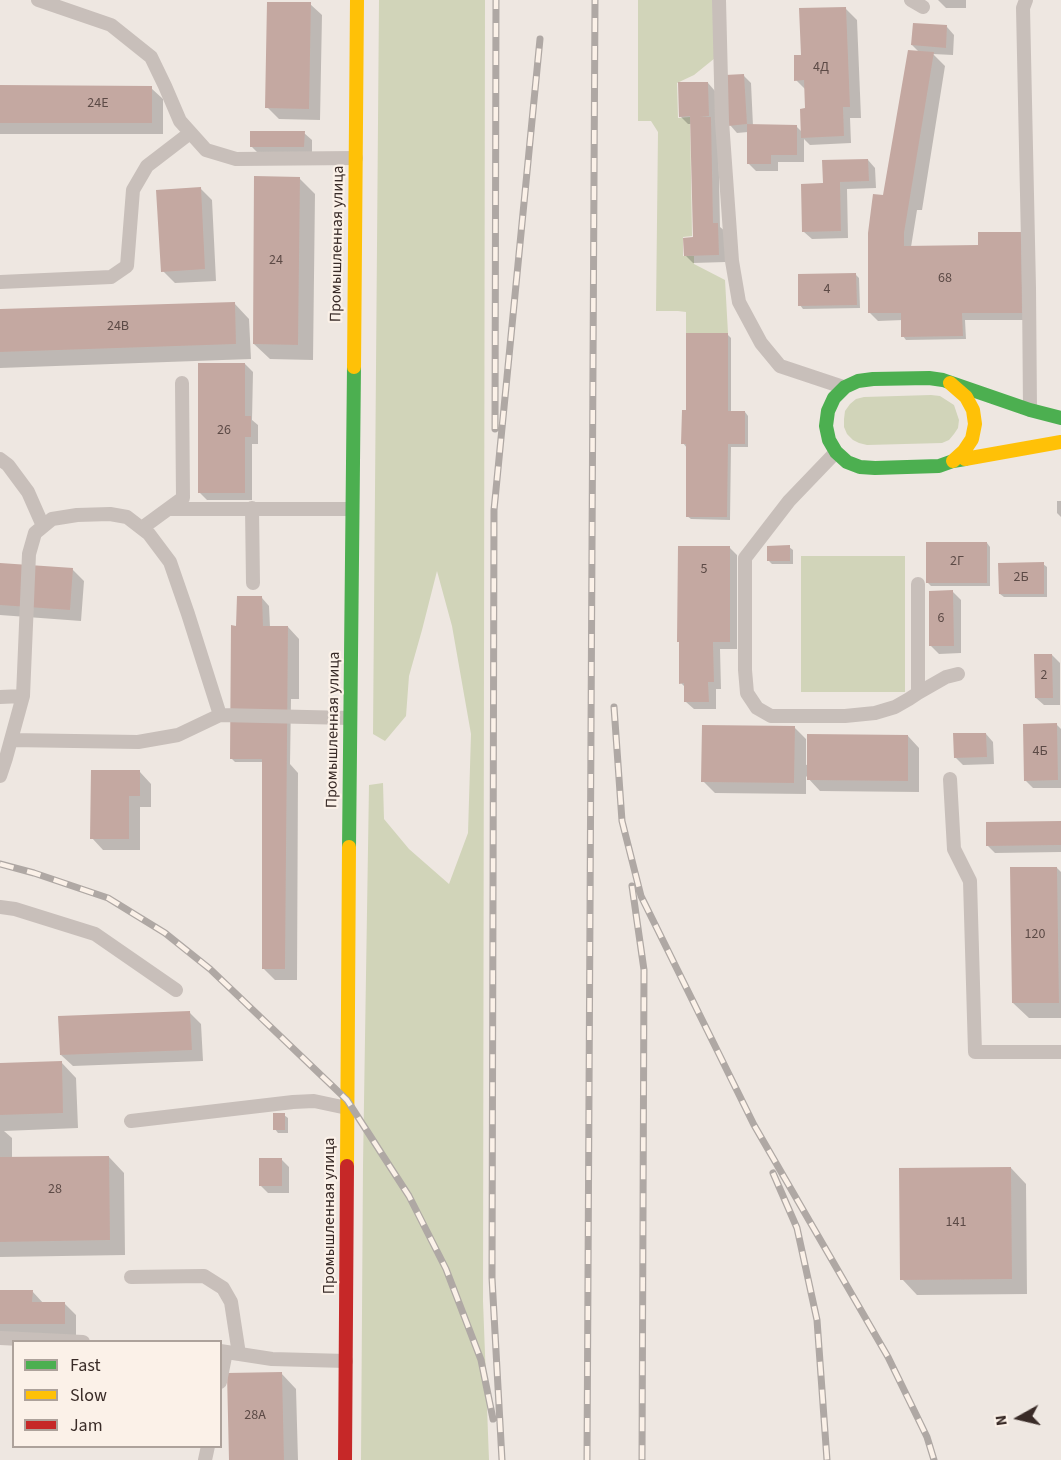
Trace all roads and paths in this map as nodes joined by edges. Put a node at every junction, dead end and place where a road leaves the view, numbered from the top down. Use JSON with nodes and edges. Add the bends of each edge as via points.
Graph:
{"nodes":[{"id":1,"x":38,"y":0,"type":"edge"},
{"id":2,"x":357,"y":0,"type":"edge"},
{"id":3,"x":719,"y":0,"type":"edge"},
{"id":4,"x":1026,"y":0,"type":"edge"},
{"id":5,"x":190,"y":133,"type":"junction"},
{"id":6,"x":356,"y":158,"type":"junction"},
{"id":7,"x":0,"y":282,"type":"edge"},
{"id":8,"x":182,"y":383,"type":"dead end"},
{"id":9,"x":950,"y":383,"type":"junction"},
{"id":10,"x":844,"y":387,"type":"junction"},
{"id":11,"x":1030,"y":410,"type":"junction"},
{"id":12,"x":1061,"y":418,"type":"edge"},
{"id":13,"x":1061,"y":442,"type":"edge"},
{"id":14,"x":836,"y":452,"type":"junction"},
{"id":15,"x":0,"y":459,"type":"edge"},
{"id":16,"x":953,"y":461,"type":"junction"},
{"id":17,"x":252,"y":508,"type":"junction"},
{"id":18,"x":168,"y":509,"type":"junction"},
{"id":19,"x":352,"y":509,"type":"junction"},
{"id":20,"x":43,"y":526,"type":"junction"},
{"id":21,"x":142,"y":528,"type":"junction"},
{"id":22,"x":253,"y":583,"type":"dead end"},
{"id":23,"x":918,"y":584,"type":"dead end"},
{"id":24,"x":958,"y":674,"type":"dead end"},
{"id":25,"x":918,"y":693,"type":"junction"},
{"id":26,"x":23,"y":696,"type":"junction"},
{"id":27,"x":0,"y":697,"type":"edge"},
{"id":28,"x":220,"y":715,"type":"junction"},
{"id":29,"x":350,"y":717,"type":"junction"},
{"id":30,"x":11,"y":740,"type":"junction"},
{"id":31,"x":0,"y":776,"type":"edge"},
{"id":32,"x":950,"y":779,"type":"dead end"},
{"id":33,"x":0,"y":907,"type":"edge"},
{"id":34,"x":176,"y":990,"type":"dead end"},
{"id":35,"x":1061,"y":1052,"type":"edge"},
{"id":36,"x":347,"y":1108,"type":"junction"},
{"id":37,"x":131,"y":1120,"type":"dead end"},
{"id":38,"x":131,"y":1277,"type":"dead end"},
{"id":39,"x":0,"y":1338,"type":"edge"},
{"id":40,"x":55,"y":1340,"type":"edge"},
{"id":41,"x":229,"y":1352,"type":"edge"},
{"id":42,"x":346,"y":1361,"type":"junction"},
{"id":43,"x":222,"y":1375,"type":"edge"},
{"id":44,"x":345,"y":1460,"type":"edge"}],
"edges":[{"from":1,"to":5,"type":"lane","via":[[111,25],[151,57],[180,121]]},
{"from":2,"to":6,"type":"main road","name":"Промышленная улица"},
{"from":3,"to":10,"type":"lane","via":[[722,121],[732,261],[739,302],[761,343],[780,366]]},
{"from":4,"to":11,"type":"lane","via":[[1023,8]]},
{"from":5,"to":6,"type":"lane","via":[[206,150],[236,159]]},
{"from":5,"to":7,"type":"lane","via":[[147,166],[133,190],[127,266],[111,277]]},
{"from":6,"to":19,"type":"main road","name":"Промышленная улица"},
{"from":8,"to":18,"type":"lane","via":[[183,498]]},
{"from":9,"to":10,"type":"main road","via":[[929,378],[873,380]]},
{"from":9,"to":11,"type":"main road"},
{"from":9,"to":16,"type":"main road","via":[[966,397],[975,424],[968,445]]},
{"from":10,"to":14,"type":"main road","via":[[834,398],[826,426]]},
{"from":11,"to":12,"type":"main road"},
{"from":13,"to":16,"type":"main road"},
{"from":14,"to":16,"type":"main road","via":[[860,467],[939,466]]},
{"from":14,"to":25,"type":"lane","via":[[789,501],[745,558],[747,693],[757,708],[771,716],[846,716],[895,707]]},
{"from":15,"to":20,"type":"lane","via":[[28,492]]},
{"from":17,"to":18,"type":"lane"},
{"from":17,"to":19,"type":"lane"},
{"from":17,"to":22,"type":"lane"},
{"from":18,"to":21,"type":"lane"},
{"from":19,"to":29,"type":"main road","name":"Промышленная улица"},
{"from":20,"to":21,"type":"lane","via":[[52,519],[110,514],[128,516]]},
{"from":20,"to":26,"type":"lane","via":[[35,532],[29,554]]},
{"from":21,"to":28,"type":"lane","via":[[170,562]]},
{"from":23,"to":25,"type":"lane"},
{"from":24,"to":25,"type":"lane"},
{"from":26,"to":27,"type":"lane"},
{"from":26,"to":30,"type":"lane"},
{"from":28,"to":29,"type":"lane"},
{"from":28,"to":30,"type":"lane","via":[[178,735],[138,742]]},
{"from":29,"to":36,"type":"main road","name":"Промышленная улица"},
{"from":30,"to":31,"type":"lane"},
{"from":32,"to":35,"type":"lane","via":[[954,849],[970,881],[975,1052]]},
{"from":33,"to":34,"type":"lane","via":[[95,934]]},
{"from":36,"to":37,"type":"lane","via":[[314,1101],[293,1102]]},
{"from":36,"to":42,"type":"main road","name":"Промышленная улица"},
{"from":38,"to":41,"type":"lane","via":[[204,1276],[224,1288],[231,1302]]},
{"from":39,"to":40,"type":"lane"},
{"from":41,"to":42,"type":"lane","via":[[272,1359]]},
{"from":41,"to":43,"type":"lane"},
{"from":42,"to":44,"type":"main road","name":"Промышленная улица"}]}
